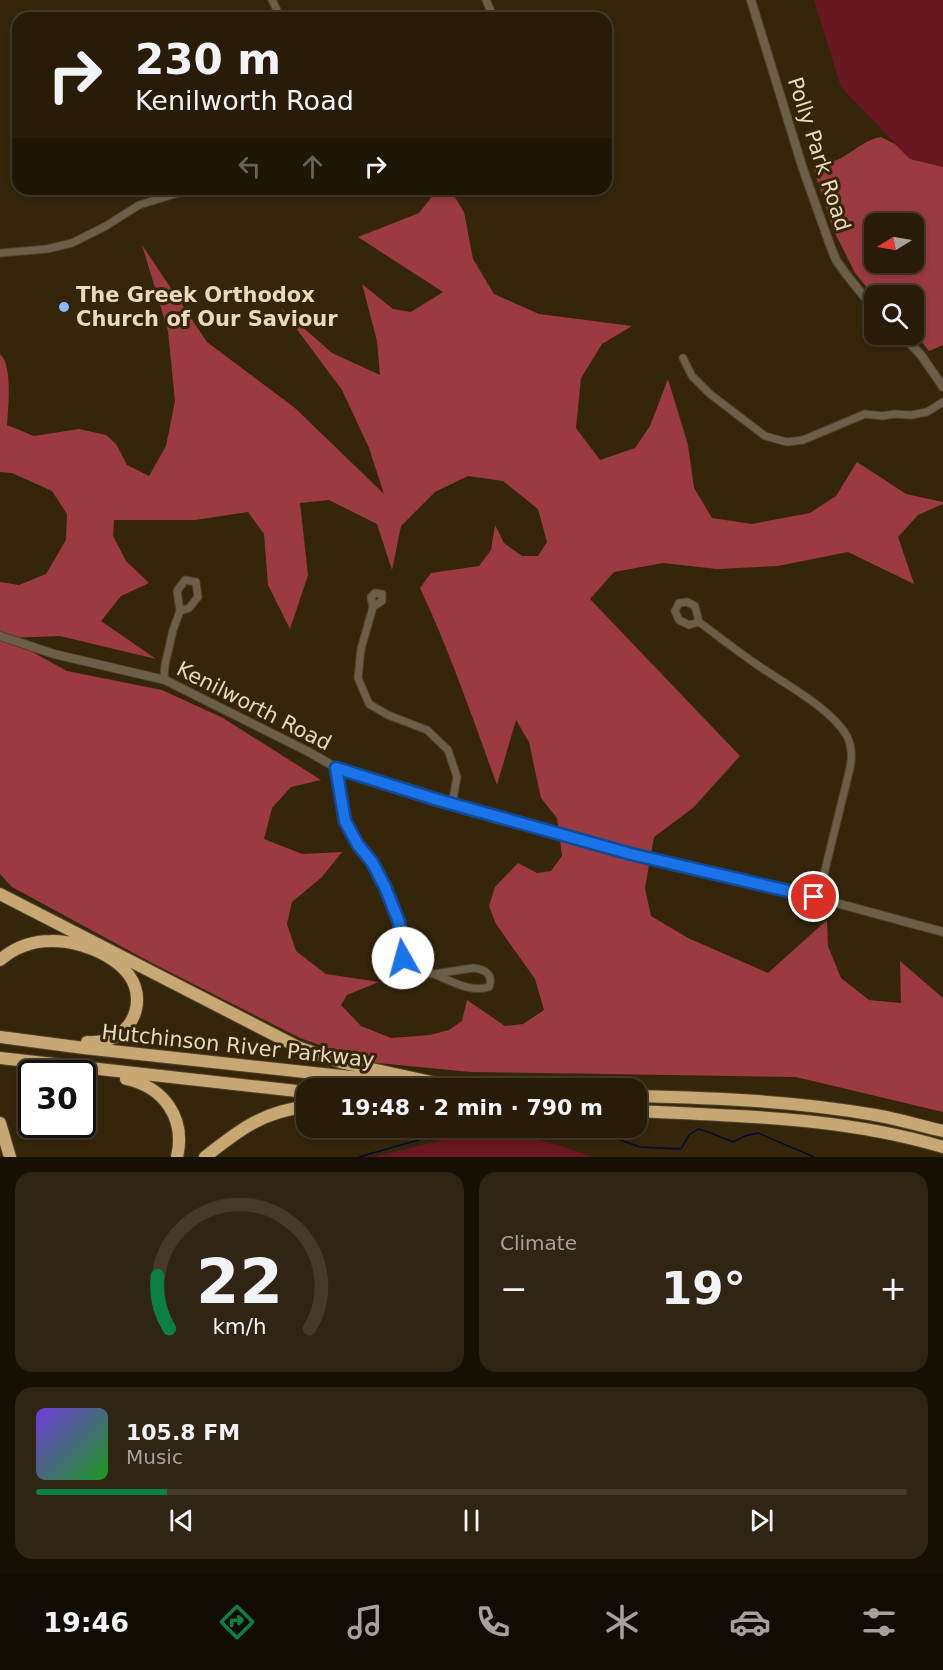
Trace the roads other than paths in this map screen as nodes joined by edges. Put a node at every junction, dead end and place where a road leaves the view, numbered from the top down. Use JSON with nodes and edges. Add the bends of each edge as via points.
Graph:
{"nodes":[{"id":1,"x":751,"y":0,"type":"edge"},
{"id":2,"x":172,"y":195,"type":"edge"},
{"id":3,"x":0,"y":253,"type":"edge"},
{"id":4,"x":864,"y":296,"type":"edge"},
{"id":5,"x":911,"y":345,"type":"edge"},
{"id":6,"x":683,"y":358,"type":"dead end"},
{"id":7,"x":943,"y":387,"type":"edge"},
{"id":8,"x":943,"y":402,"type":"edge"},
{"id":9,"x":373,"y":608,"type":"dead end"},
{"id":10,"x":180,"y":611,"type":"dead end"},
{"id":11,"x":699,"y":622,"type":"dead end"},
{"id":12,"x":0,"y":636,"type":"edge"},
{"id":13,"x":165,"y":680,"type":"junction"},
{"id":14,"x":336,"y":768,"type":"junction"},
{"id":15,"x":452,"y":804,"type":"junction"},
{"id":16,"x":0,"y":894,"type":"edge"},
{"id":17,"x":814,"y":897,"type":"junction"},
{"id":18,"x":943,"y":932,"type":"edge"},
{"id":19,"x":0,"y":960,"type":"edge"},
{"id":20,"x":434,"y":974,"type":"junction"},
{"id":21,"x":0,"y":1037,"type":"edge"},
{"id":22,"x":35,"y":1041,"type":"junction"},
{"id":23,"x":0,"y":1058,"type":"edge"},
{"id":24,"x":18,"y":1060,"type":"edge"},
{"id":25,"x":96,"y":1069,"type":"edge"},
{"id":26,"x":96,"y":1072,"type":"edge"},
{"id":27,"x":356,"y":1078,"type":"edge"},
{"id":28,"x":410,"y":1078,"type":"edge"},
{"id":29,"x":296,"y":1091,"type":"edge"},
{"id":30,"x":647,"y":1097,"type":"edge"},
{"id":31,"x":296,"y":1108,"type":"edge"},
{"id":32,"x":647,"y":1112,"type":"edge"},
{"id":33,"x":0,"y":1123,"type":"edge"},
{"id":34,"x":943,"y":1131,"type":"edge"},
{"id":35,"x":943,"y":1147,"type":"edge"},
{"id":36,"x":10,"y":1157,"type":"edge"},
{"id":37,"x":177,"y":1157,"type":"edge"},
{"id":38,"x":205,"y":1157,"type":"edge"}],
"edges":[{"from":1,"to":4,"type":"street","name":"Polly Park Road","via":[[830,245],[836,260]]},
{"from":2,"to":3,"type":"street","via":[[139,205],[72,243]]},
{"from":5,"to":7,"type":"street"},
{"from":6,"to":8,"type":"street","via":[[692,376],[710,394],[765,436],[787,442],[803,440],[865,414],[911,415],[927,412]]},
{"from":9,"to":15,"type":"street","via":[[361,649],[358,678],[369,704],[427,730],[448,750],[457,777]]},
{"from":10,"to":13,"type":"street","via":[[165,665]]},
{"from":11,"to":17,"type":"street","via":[[818,706],[848,738],[852,759],[823,878]]},
{"from":12,"to":13,"type":"street","name":"Kenilworth Road","via":[[54,654]]},
{"from":13,"to":14,"type":"street","name":"Kenilworth Road"},
{"from":14,"to":15,"type":"street","name":"Kenilworth Road"},
{"from":14,"to":20,"type":"street","via":[[345,821],[385,887],[399,922],[404,962],[423,974]]},
{"from":15,"to":17,"type":"street","name":"Kenilworth Road","via":[[631,854]]},
{"from":16,"to":28,"type":"highway","via":[[300,1048]]},
{"from":17,"to":18,"type":"street","name":"Kenilworth Road"},
{"from":19,"to":22,"type":"highway","via":[[30,944],[69,943],[116,962],[135,985],[134,1015],[115,1037],[95,1042]]},
{"from":20,"to":20,"type":"street","via":[[476,989],[487,988],[491,982],[487,972],[473,968]]},
{"from":21,"to":22,"type":"highway","name":"Hutchinson River Parkway"},
{"from":22,"to":27,"type":"highway","name":"Hutchinson River Parkway"},
{"from":23,"to":24,"type":"highway","name":"Hutchinson River Parkway"},
{"from":25,"to":29,"type":"highway","name":"Hutchinson River Parkway"},
{"from":26,"to":37,"type":"highway","via":[[136,1081],[154,1090],[168,1105],[176,1123]]},
{"from":30,"to":34,"type":"highway","via":[[826,1108]]},
{"from":31,"to":38,"type":"highway","via":[[256,1120]]},
{"from":32,"to":35,"type":"highway","via":[[824,1123]]},
{"from":33,"to":36,"type":"highway"}]}
